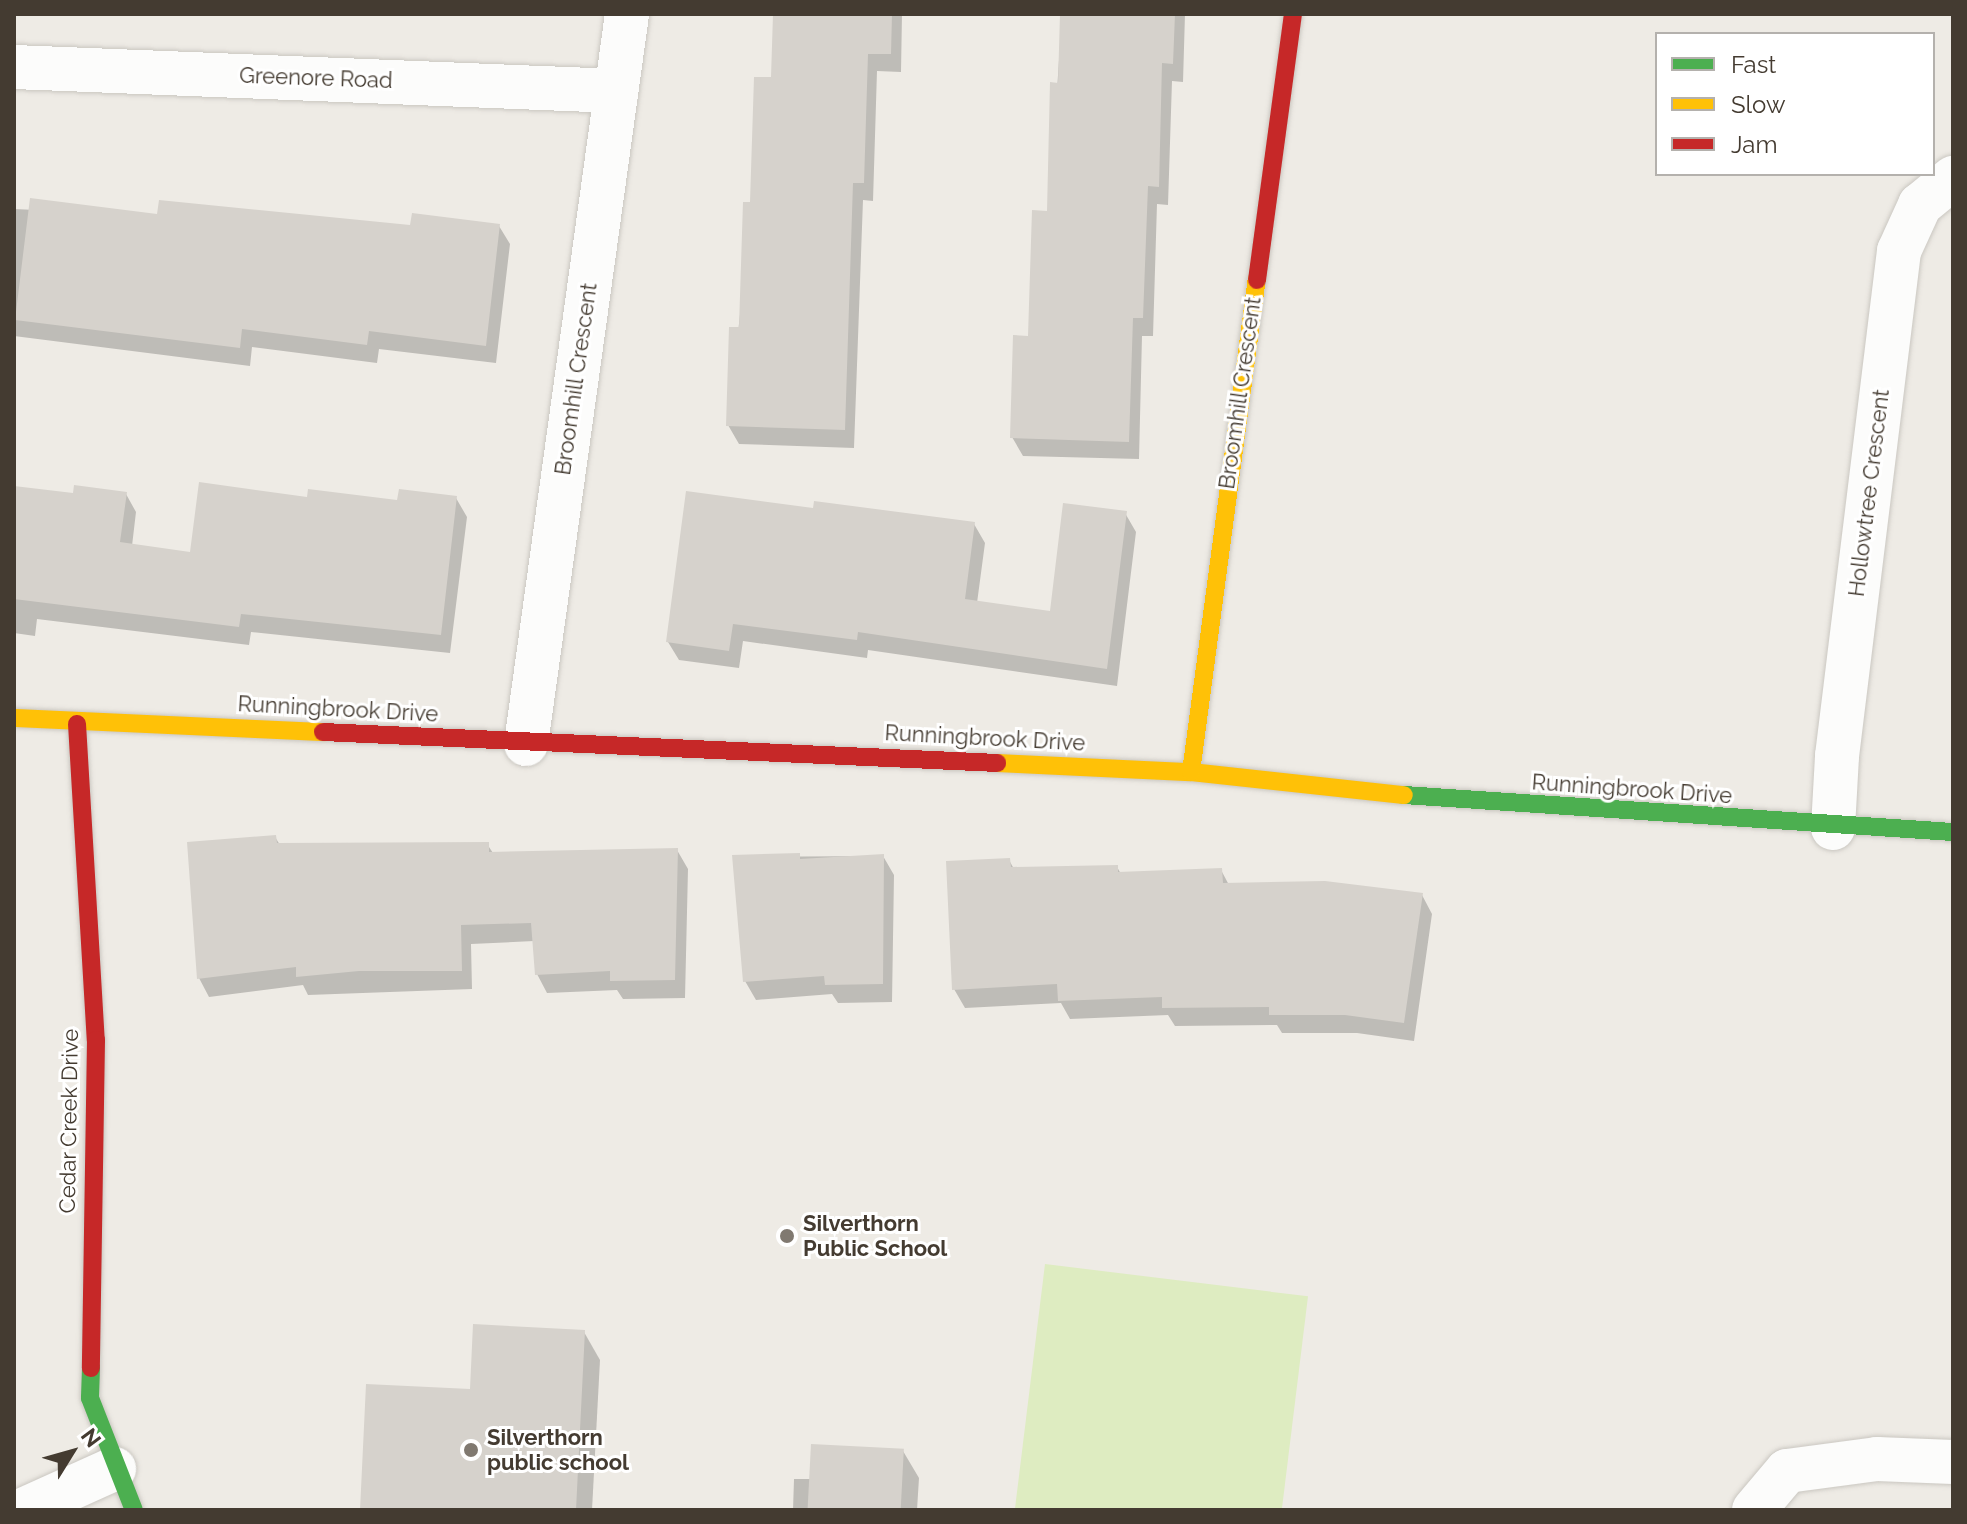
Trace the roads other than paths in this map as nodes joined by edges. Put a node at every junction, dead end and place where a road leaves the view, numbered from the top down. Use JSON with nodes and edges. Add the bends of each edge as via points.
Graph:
{"nodes":[{"id":1,"x":627,"y":14,"type":"edge"},
{"id":2,"x":1293,"y":14,"type":"edge"},
{"id":3,"x":14,"y":67,"type":"edge"},
{"id":4,"x":617,"y":91,"type":"junction"},
{"id":5,"x":1953,"y":178,"type":"edge"},
{"id":6,"x":14,"y":718,"type":"edge"},
{"id":7,"x":77,"y":724,"type":"junction"},
{"id":8,"x":526,"y":744,"type":"junction"},
{"id":9,"x":1191,"y":772,"type":"junction"},
{"id":10,"x":1833,"y":828,"type":"junction"},
{"id":11,"x":1953,"y":832,"type":"edge"},
{"id":12,"x":1953,"y":1462,"type":"edge"},
{"id":13,"x":114,"y":1469,"type":"junction"},
{"id":14,"x":23,"y":1510,"type":"edge"},
{"id":15,"x":134,"y":1510,"type":"edge"},
{"id":16,"x":1754,"y":1510,"type":"edge"}],
"edges":[{"from":1,"to":4,"type":"street","name":"Broomhill Crescent"},
{"from":2,"to":9,"type":"street","name":"Broomhill Crescent"},
{"from":3,"to":4,"type":"street","name":"Greenore Road"},
{"from":4,"to":8,"type":"street","name":"Broomhill Crescent"},
{"from":5,"to":10,"type":"street","name":"Hollowtree Crescent","via":[[1920,205],[1899,251],[1837,756]]},
{"from":6,"to":7,"type":"street","name":"Runningbrook Drive"},
{"from":7,"to":8,"type":"street","name":"Runningbrook Drive","via":[[158,723]]},
{"from":7,"to":13,"type":"street","name":"Cedar Creek Drive","via":[[96,1040],[90,1398]]},
{"from":8,"to":9,"type":"street","name":"Runningbrook Drive"},
{"from":9,"to":10,"type":"street","name":"Runningbrook Drive","via":[[1494,805]]},
{"from":10,"to":11,"type":"street","name":"Runningbrook Drive"},
{"from":12,"to":16,"type":"street","via":[[1877,1459],[1787,1471]]},
{"from":13,"to":14,"type":"street"},
{"from":13,"to":15,"type":"street","name":"Cedar Creek Drive"}]}
